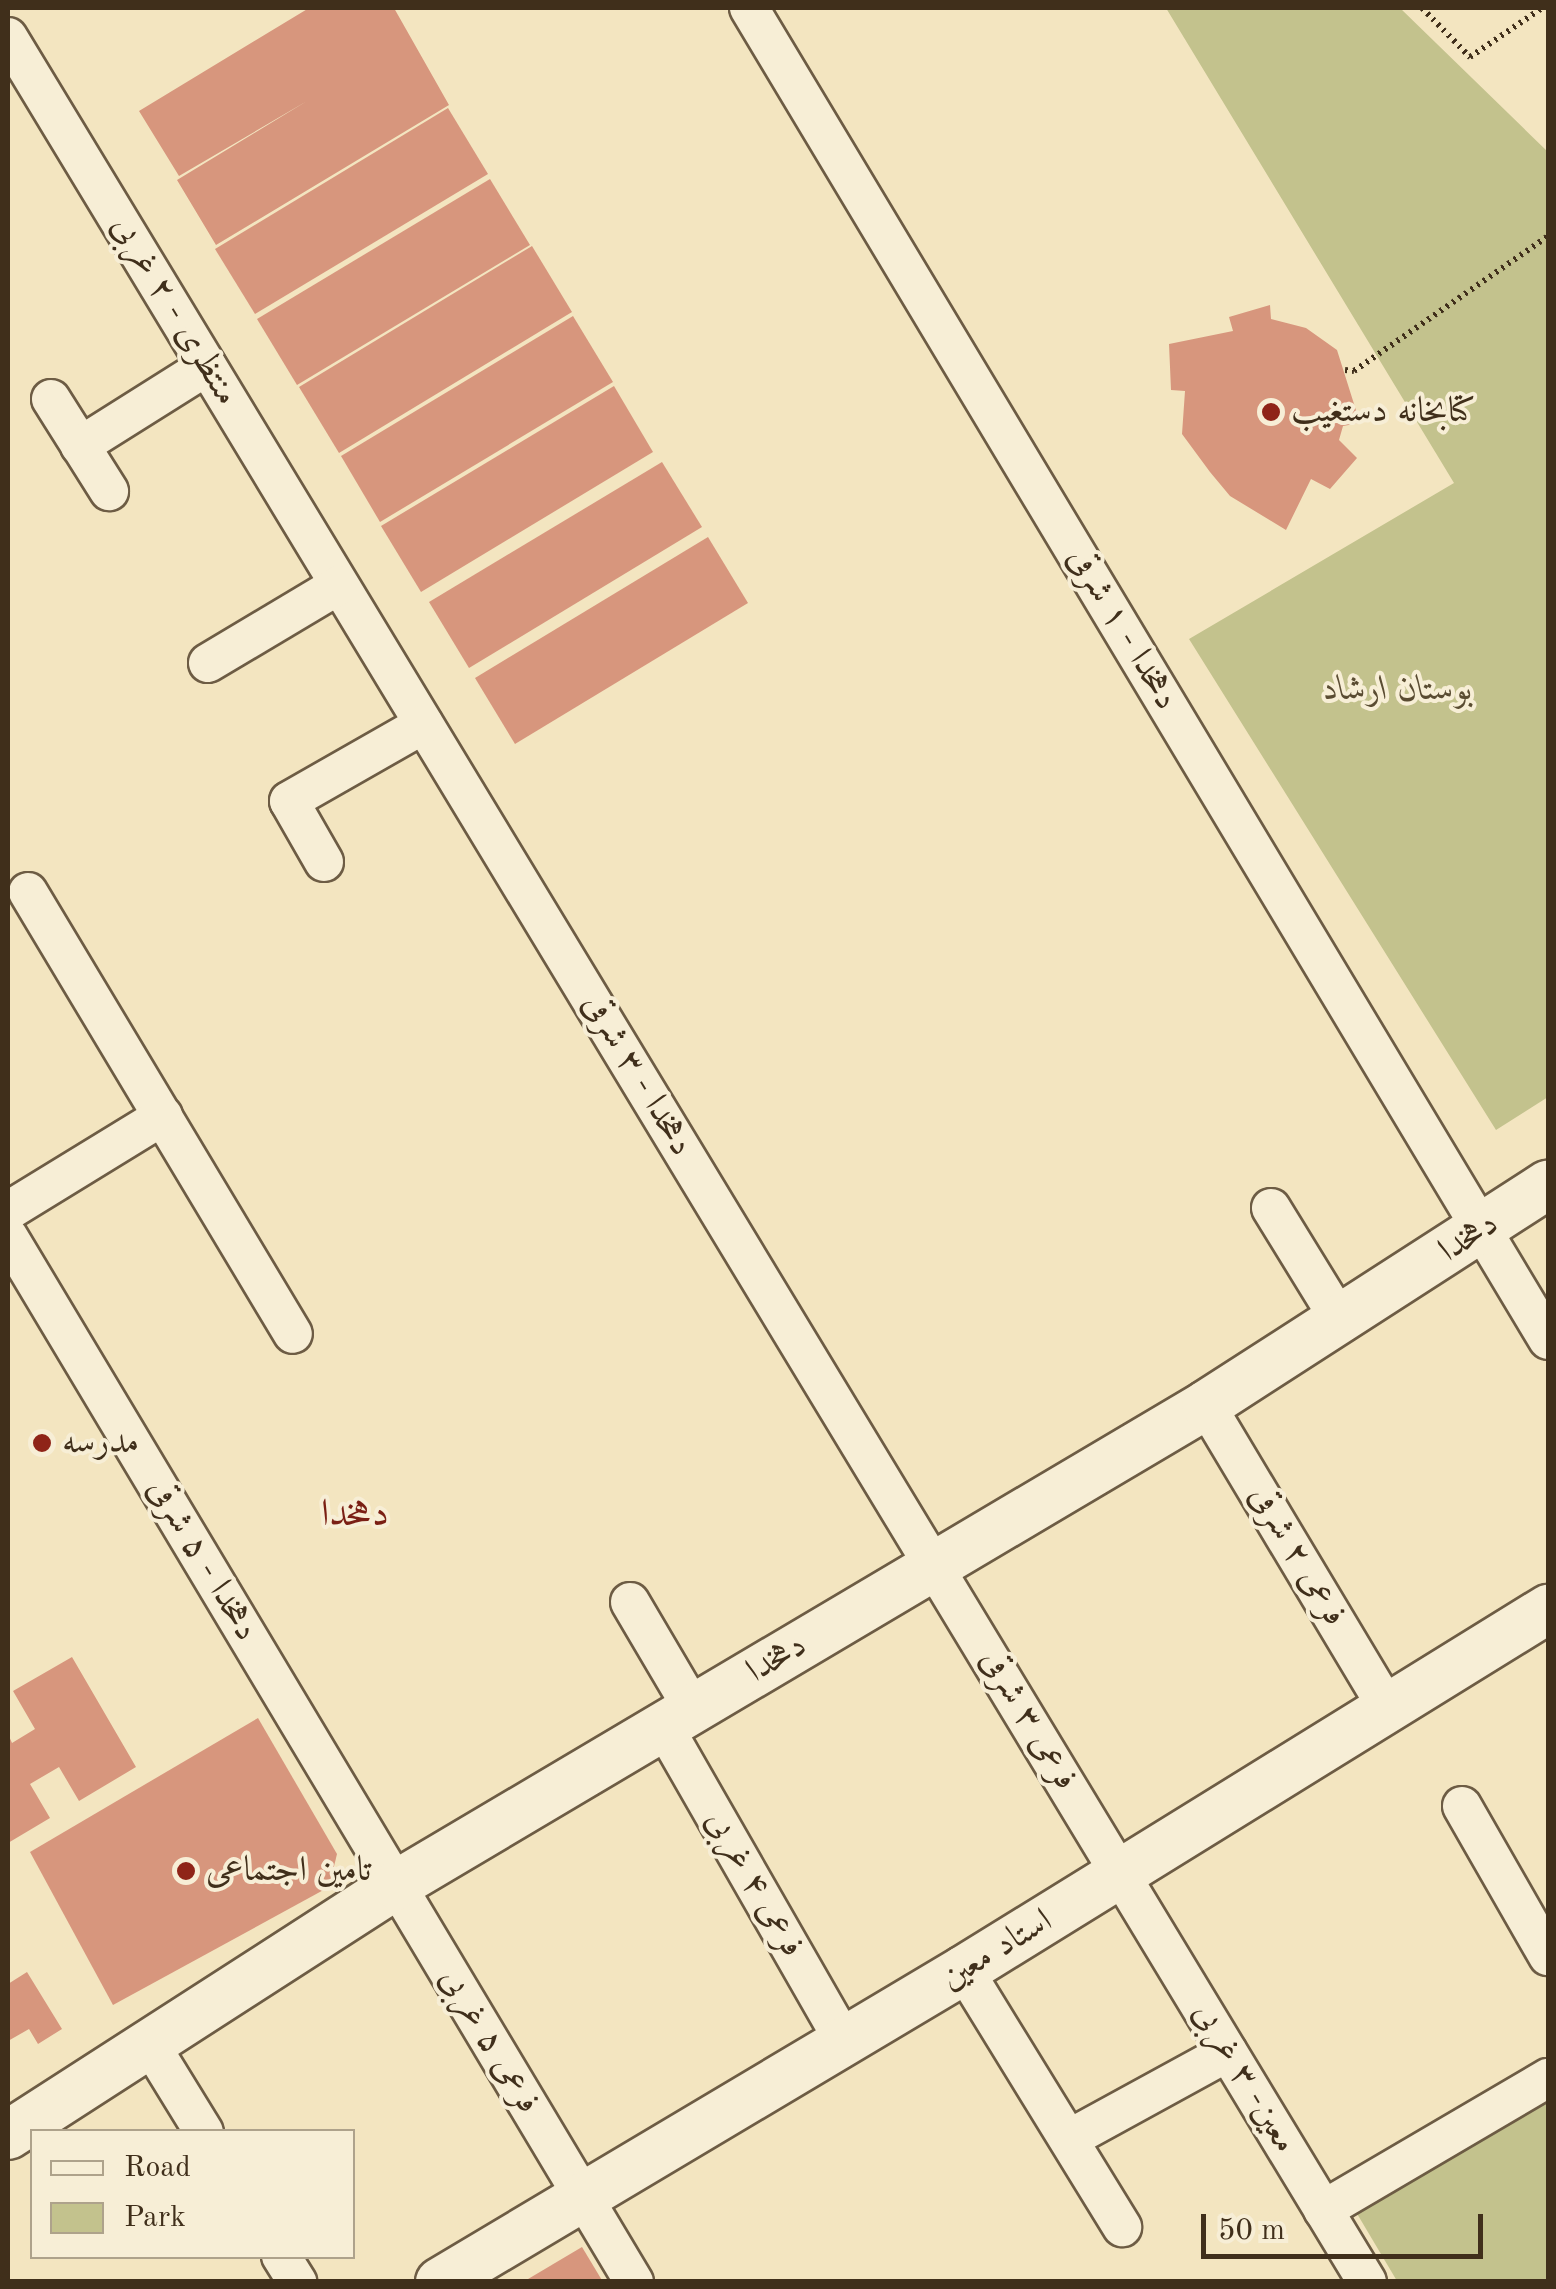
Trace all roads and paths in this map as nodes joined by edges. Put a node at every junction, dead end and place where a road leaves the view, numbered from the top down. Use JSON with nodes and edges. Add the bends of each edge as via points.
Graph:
{"nodes":[{"id":1,"x":1422,"y":8,"type":"edge"},
{"id":2,"x":1542,"y":8,"type":"edge"},
{"id":3,"x":755,"y":18,"type":"edge"},
{"id":4,"x":8,"y":37,"type":"edge"},
{"id":5,"x":1548,"y":236,"type":"edge"},
{"id":6,"x":208,"y":366,"type":"junction"},
{"id":7,"x":1344,"y":370,"type":"dead end"},
{"id":8,"x":52,"y":400,"type":"dead end"},
{"id":9,"x":80,"y":446,"type":"junction"},
{"id":10,"x":109,"y":491,"type":"dead end"},
{"id":11,"x":340,"y":584,"type":"junction"},
{"id":12,"x":208,"y":664,"type":"dead end"},
{"id":13,"x":424,"y":724,"type":"junction"},
{"id":14,"x":324,"y":862,"type":"dead end"},
{"id":15,"x":28,"y":892,"type":"dead end"},
{"id":16,"x":163,"y":1116,"type":"junction"},
{"id":17,"x":1548,"y":1185,"type":"edge"},
{"id":18,"x":1272,"y":1208,"type":"dead end"},
{"id":19,"x":8,"y":1211,"type":"edge"},
{"id":20,"x":1481,"y":1231,"type":"junction"},
{"id":21,"x":8,"y":1236,"type":"edge"},
{"id":22,"x":1340,"y":1320,"type":"junction"},
{"id":23,"x":293,"y":1334,"type":"dead end"},
{"id":24,"x":1548,"y":1340,"type":"edge"},
{"id":25,"x":1206,"y":1405,"type":"junction"},
{"id":26,"x":935,"y":1566,"type":"junction"},
{"id":27,"x":630,"y":1602,"type":"dead end"},
{"id":28,"x":1548,"y":1609,"type":"edge"},
{"id":29,"x":1387,"y":1707,"type":"junction"},
{"id":30,"x":679,"y":1718,"type":"junction"},
{"id":31,"x":1462,"y":1806,"type":"dead end"},
{"id":32,"x":1121,"y":1874,"type":"junction"},
{"id":33,"x":396,"y":1885,"type":"junction"},
{"id":34,"x":1548,"y":1956,"type":"edge"},
{"id":35,"x":964,"y":1970,"type":"junction"},
{"id":36,"x":844,"y":2042,"type":"junction"},
{"id":37,"x":151,"y":2046,"type":"junction"},
{"id":38,"x":1228,"y":2052,"type":"junction"},
{"id":39,"x":1548,"y":2078,"type":"edge"},
{"id":40,"x":202,"y":2129,"type":"edge"},
{"id":41,"x":8,"y":2135,"type":"edge"},
{"id":42,"x":1069,"y":2139,"type":"junction"},
{"id":43,"x":583,"y":2196,"type":"junction"},
{"id":44,"x":1324,"y":2210,"type":"junction"},
{"id":45,"x":1122,"y":2227,"type":"dead end"},
{"id":46,"x":284,"y":2259,"type":"edge"},
{"id":47,"x":297,"y":2282,"type":"edge"},
{"id":48,"x":440,"y":2282,"type":"edge"},
{"id":49,"x":634,"y":2282,"type":"edge"},
{"id":50,"x":1367,"y":2282,"type":"edge"}],
"edges":[{"from":1,"to":2,"type":"path","via":[[1470,57]]},
{"from":3,"to":20,"type":"street","name":"دهخدا - ۱ شرقی"},
{"from":4,"to":6,"type":"street","name":"منتظری - ۲ غربی"},
{"from":5,"to":7,"type":"path","via":[[1354,370]]},
{"from":6,"to":9,"type":"street"},
{"from":6,"to":11,"type":"street","name":"منتظری - ۲ غربی"},
{"from":8,"to":9,"type":"street"},
{"from":9,"to":10,"type":"street"},
{"from":11,"to":12,"type":"street"},
{"from":11,"to":13,"type":"street","name":"دهخدا - ۳ شرقی"},
{"from":13,"to":14,"type":"street","via":[[289,802]]},
{"from":13,"to":26,"type":"street","name":"دهخدا - ۳ شرقی"},
{"from":15,"to":16,"type":"street"},
{"from":16,"to":19,"type":"street"},
{"from":16,"to":23,"type":"street"},
{"from":17,"to":20,"type":"street","name":"دهخدا"},
{"from":18,"to":22,"type":"street"},
{"from":20,"to":22,"type":"street","name":"دهخدا"},
{"from":20,"to":24,"type":"street","name":"دهخدا - ۱ شرقی"},
{"from":21,"to":33,"type":"street","name":"دهخدا - ۵ شرقی"},
{"from":22,"to":25,"type":"street","name":"دهخدا"},
{"from":25,"to":26,"type":"street","name":"دهخدا"},
{"from":25,"to":29,"type":"street","name":"فرعی ۲ شرقی"},
{"from":26,"to":30,"type":"street","name":"دهخدا"},
{"from":26,"to":32,"type":"street","name":"فرعی ۳ شرقی"},
{"from":27,"to":30,"type":"street","name":"فرعی ۴ غربی"},
{"from":28,"to":29,"type":"street","name":"استاد معین"},
{"from":29,"to":32,"type":"street","name":"استاد معین"},
{"from":30,"to":33,"type":"street","name":"دهخدا"},
{"from":30,"to":36,"type":"street","name":"فرعی ۴ غربی"},
{"from":31,"to":34,"type":"street"},
{"from":32,"to":35,"type":"street","name":"استاد معین"},
{"from":32,"to":38,"type":"street","name":"معین- ۳ غربی"},
{"from":33,"to":37,"type":"street","name":"دهخدا"},
{"from":33,"to":43,"type":"street","name":"فرعی ۵ غربی"},
{"from":35,"to":36,"type":"street","name":"استاد معین"},
{"from":35,"to":42,"type":"street"},
{"from":36,"to":43,"type":"street","name":"استاد معین"},
{"from":37,"to":40,"type":"street"},
{"from":37,"to":41,"type":"street","name":"دهخدا"},
{"from":38,"to":42,"type":"street"},
{"from":38,"to":44,"type":"street","name":"معین- ۳ غربی"},
{"from":39,"to":44,"type":"street"},
{"from":42,"to":45,"type":"street"},
{"from":43,"to":48,"type":"street","name":"استاد معین"},
{"from":43,"to":49,"type":"street","name":"فرعی ۵ غربی"},
{"from":44,"to":50,"type":"street","name":"معین- ۳ غربی"},
{"from":46,"to":47,"type":"street"}]}
